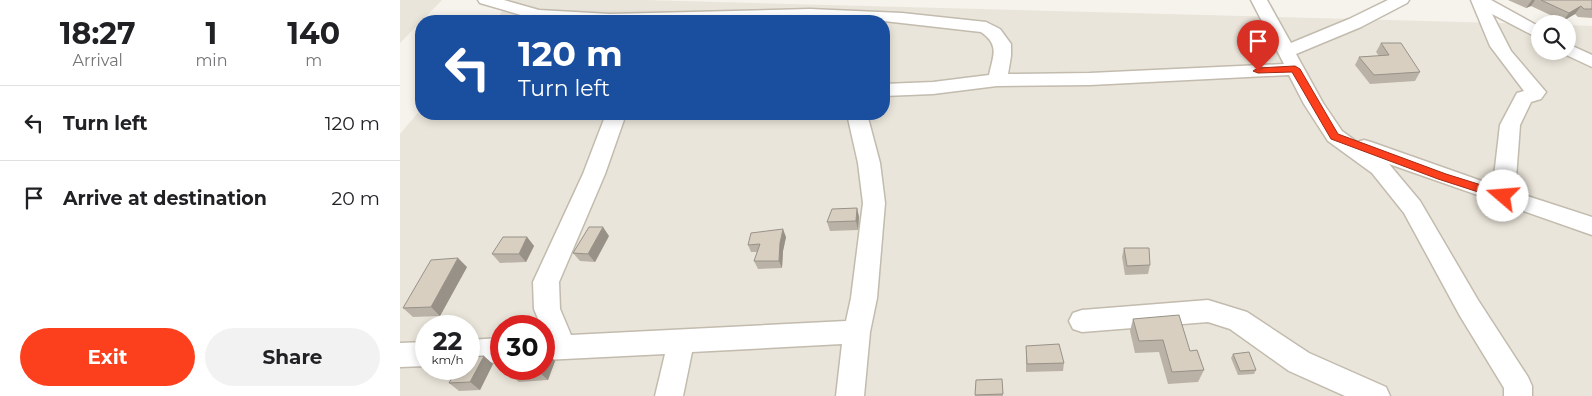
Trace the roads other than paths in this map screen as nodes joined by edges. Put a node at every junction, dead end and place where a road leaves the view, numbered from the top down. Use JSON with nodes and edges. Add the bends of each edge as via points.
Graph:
{"nodes":[{"id":1,"x":486,"y":0,"type":"edge"},
{"id":2,"x":1259,"y":0,"type":"edge"},
{"id":3,"x":1401,"y":0,"type":"edge"},
{"id":4,"x":1479,"y":0,"type":"edge"},
{"id":5,"x":538,"y":15,"type":"edge"},
{"id":6,"x":890,"y":18,"type":"edge"},
{"id":7,"x":1531,"y":29,"type":"edge"},
{"id":8,"x":1287,"y":51,"type":"junction"},
{"id":9,"x":1576,"y":53,"type":"edge"},
{"id":10,"x":1592,"y":62,"type":"edge"},
{"id":11,"x":1295,"y":69,"type":"junction"},
{"id":12,"x":997,"y":80,"type":"junction"},
{"id":13,"x":890,"y":90,"type":"edge"},
{"id":14,"x":614,"y":120,"type":"edge"},
{"id":15,"x":859,"y":120,"type":"edge"},
{"id":16,"x":1334,"y":136,"type":"junction"},
{"id":17,"x":1503,"y":196,"type":"junction"},
{"id":18,"x":1592,"y":226,"type":"edge"},
{"id":19,"x":548,"y":315,"type":"edge"},
{"id":20,"x":1082,"y":321,"type":"dead end"},
{"id":21,"x":857,"y":332,"type":"junction"},
{"id":22,"x":681,"y":342,"type":"junction"},
{"id":23,"x":555,"y":348,"type":"edge"},
{"id":24,"x":415,"y":354,"type":"edge"},
{"id":25,"x":400,"y":355,"type":"edge"},
{"id":26,"x":669,"y":396,"type":"edge"},
{"id":27,"x":850,"y":396,"type":"edge"},
{"id":28,"x":1376,"y":396,"type":"edge"},
{"id":29,"x":1518,"y":396,"type":"edge"}],
"edges":[{"from":1,"to":5,"type":"street"},
{"from":2,"to":8,"type":"street"},
{"from":3,"to":8,"type":"street"},
{"from":4,"to":7,"type":"street"},
{"from":4,"to":17,"type":"street","via":[[1499,46],[1536,92],[1524,97],[1510,125]]},
{"from":6,"to":12,"type":"street","via":[[986,27],[997,34],[1004,46]]},
{"from":8,"to":11,"type":"street"},
{"from":9,"to":10,"type":"street"},
{"from":11,"to":12,"type":"street","via":[[1090,80]]},
{"from":11,"to":16,"type":"street"},
{"from":12,"to":13,"type":"street"},
{"from":14,"to":19,"type":"street","via":[[594,174],[546,282]]},
{"from":15,"to":21,"type":"street","via":[[874,203]]},
{"from":16,"to":17,"type":"street"},
{"from":16,"to":29,"type":"street","via":[[1380,168],[1412,207],[1518,386]]},
{"from":17,"to":18,"type":"street"},
{"from":20,"to":28,"type":"street","via":[[1208,312],[1238,320],[1299,362]]},
{"from":21,"to":22,"type":"street"},
{"from":21,"to":27,"type":"street"},
{"from":22,"to":23,"type":"street"},
{"from":22,"to":26,"type":"street"},
{"from":24,"to":25,"type":"street"}]}
